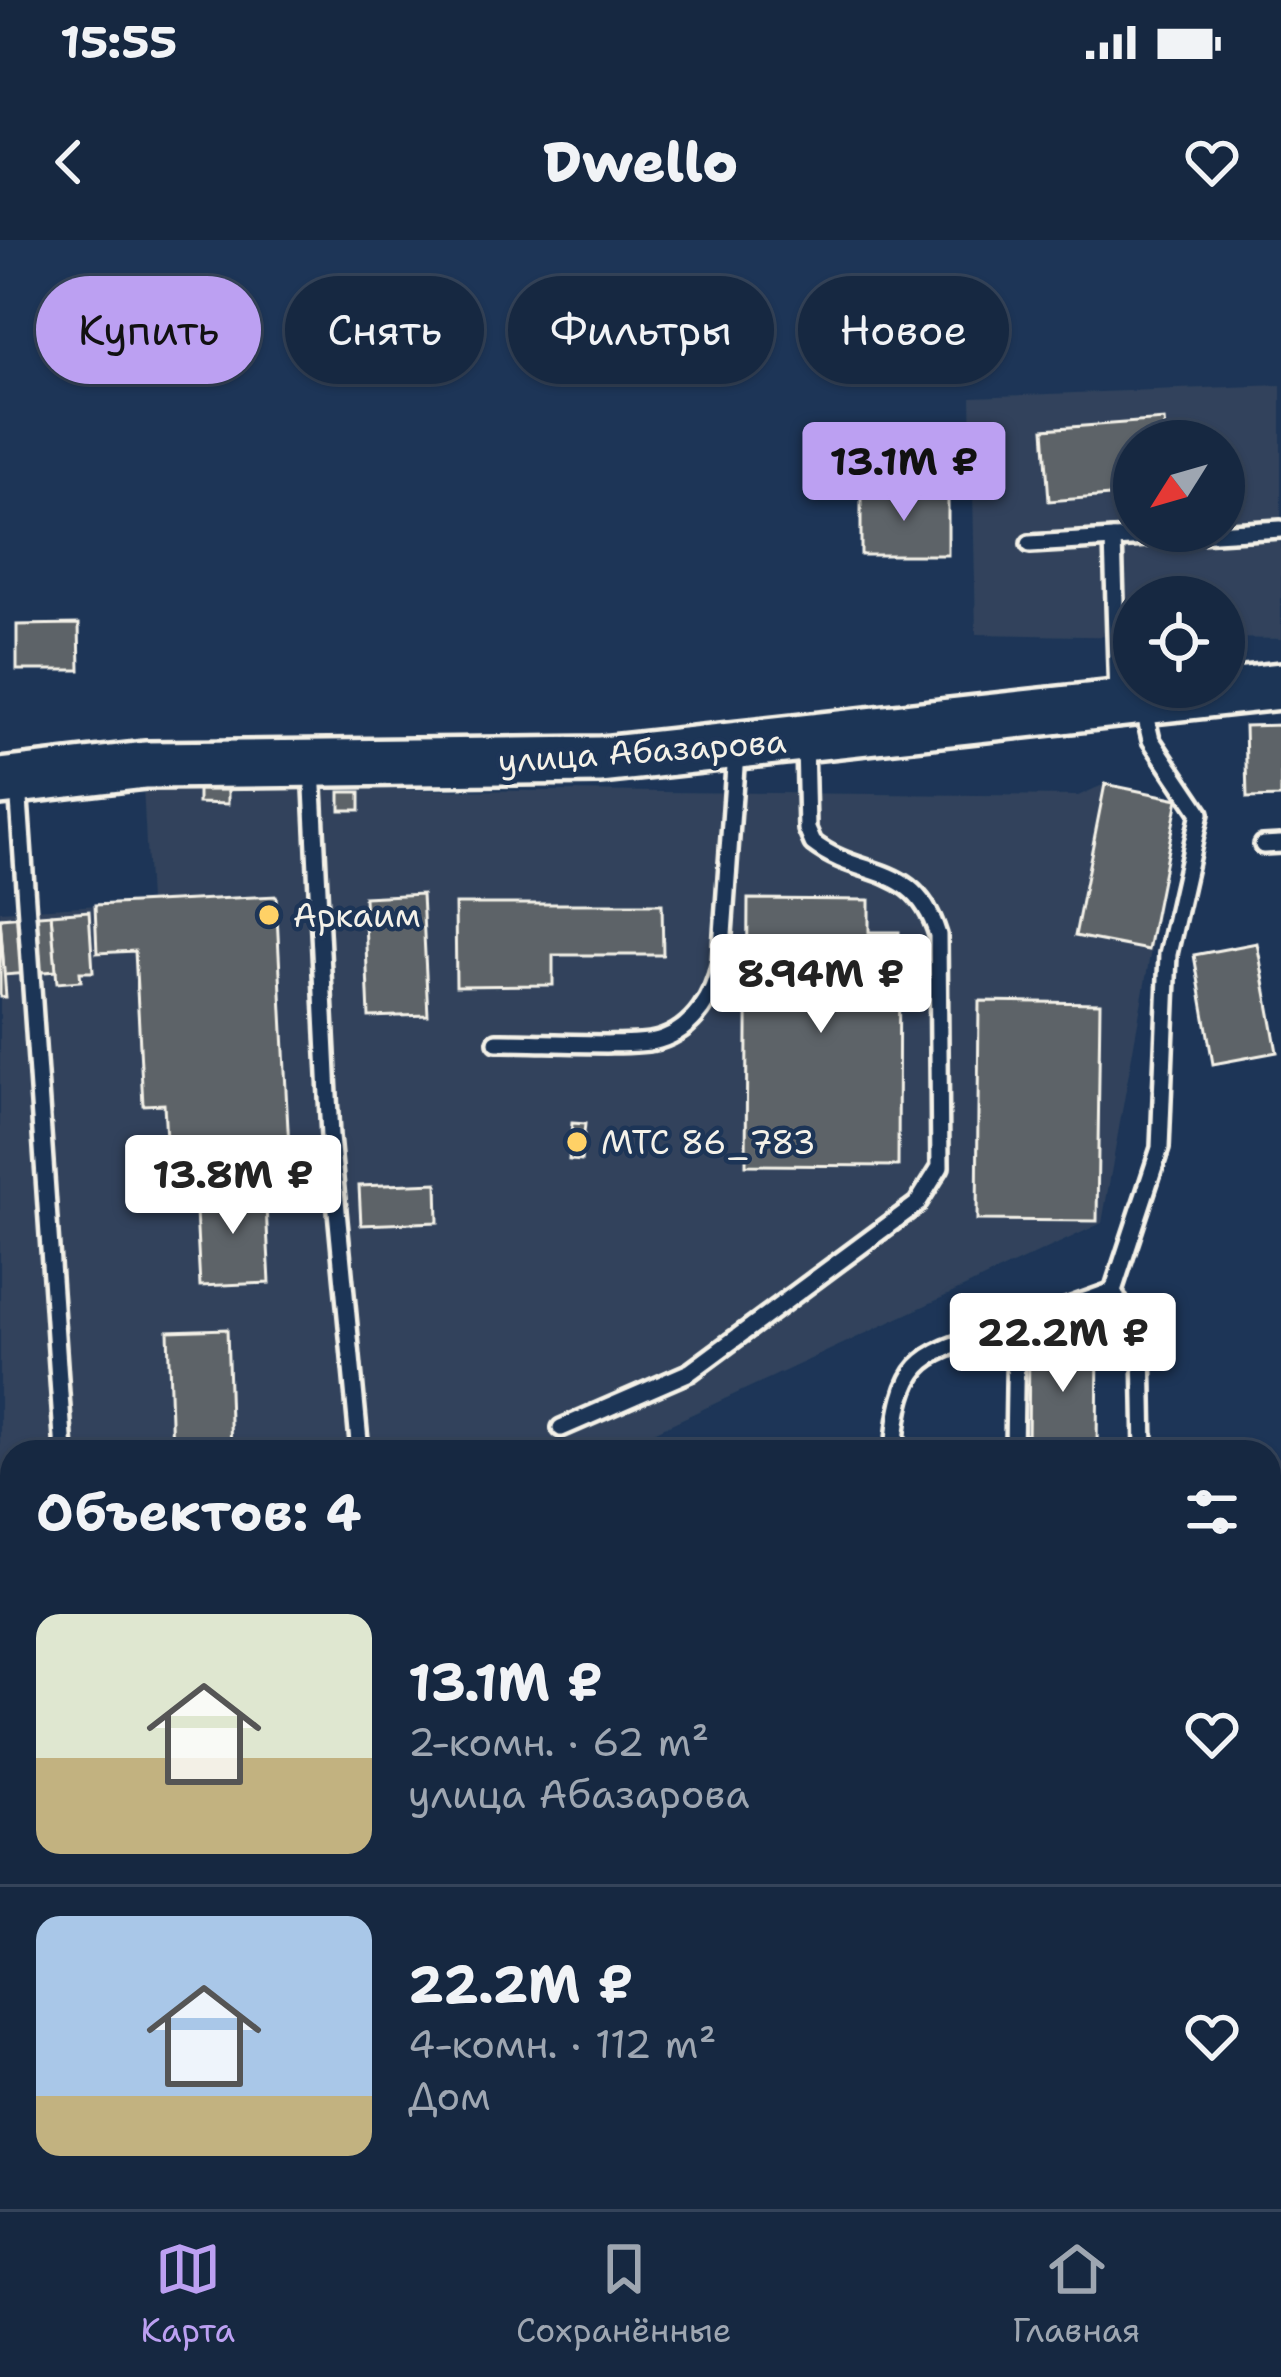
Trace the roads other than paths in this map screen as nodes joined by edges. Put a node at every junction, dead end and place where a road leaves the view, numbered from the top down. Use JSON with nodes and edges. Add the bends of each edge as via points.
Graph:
{"nodes":[{"id":1,"x":1281,"y":530,"type":"edge"},
{"id":2,"x":1245,"y":532,"type":"edge"},
{"id":3,"x":1113,"y":539,"type":"edge"},
{"id":4,"x":1030,"y":544,"type":"dead end"},
{"id":5,"x":1281,"y":686,"type":"edge"},
{"id":6,"x":1245,"y":690,"type":"edge"},
{"id":7,"x":1113,"y":704,"type":"edge"},
{"id":8,"x":1133,"y":708,"type":"edge"},
{"id":9,"x":805,"y":740,"type":"junction"},
{"id":10,"x":737,"y":748,"type":"junction"},
{"id":11,"x":312,"y":763,"type":"junction"},
{"id":12,"x":9,"y":781,"type":"edge"},
{"id":13,"x":497,"y":1042,"type":"dead end"},
{"id":14,"x":1113,"y":1291,"type":"junction"},
{"id":15,"x":1016,"y":1326,"type":"junction"},
{"id":16,"x":561,"y":1428,"type":"dead end"},
{"id":17,"x":63,"y":1440,"type":"edge"},
{"id":18,"x":358,"y":1440,"type":"edge"},
{"id":19,"x":895,"y":1440,"type":"edge"},
{"id":20,"x":1014,"y":1440,"type":"edge"},
{"id":21,"x":1144,"y":1440,"type":"edge"}],
"edges":[{"from":1,"to":2,"type":"lane"},
{"from":3,"to":4,"type":"lane"},
{"from":5,"to":6,"type":"street","name":"улица Абазарова"},
{"from":7,"to":9,"type":"street","name":"улица Абазарова"},
{"from":8,"to":14,"type":"lane","via":[[1193,797],[1201,830],[1168,954],[1160,1148]]},
{"from":9,"to":10,"type":"street","name":"улица Абазарова"},
{"from":9,"to":16,"type":"lane","via":[[813,843],[917,892],[938,935],[940,1167],[916,1204],[690,1372]]},
{"from":10,"to":11,"type":"street","name":"улица Абазарова","via":[[601,760]]},
{"from":10,"to":13,"type":"lane","via":[[721,962],[715,992],[700,1012],[659,1040]]},
{"from":11,"to":12,"type":"street","name":"улица Абазарова","via":[[146,765]]},
{"from":11,"to":18,"type":"lane","via":[[329,1137]]},
{"from":12,"to":17,"type":"lane"},
{"from":14,"to":15,"type":"lane"},
{"from":14,"to":21,"type":"lane","via":[[1142,1347]]},
{"from":15,"to":19,"type":"lane","via":[[916,1366],[898,1398]]},
{"from":15,"to":20,"type":"lane"}]}
